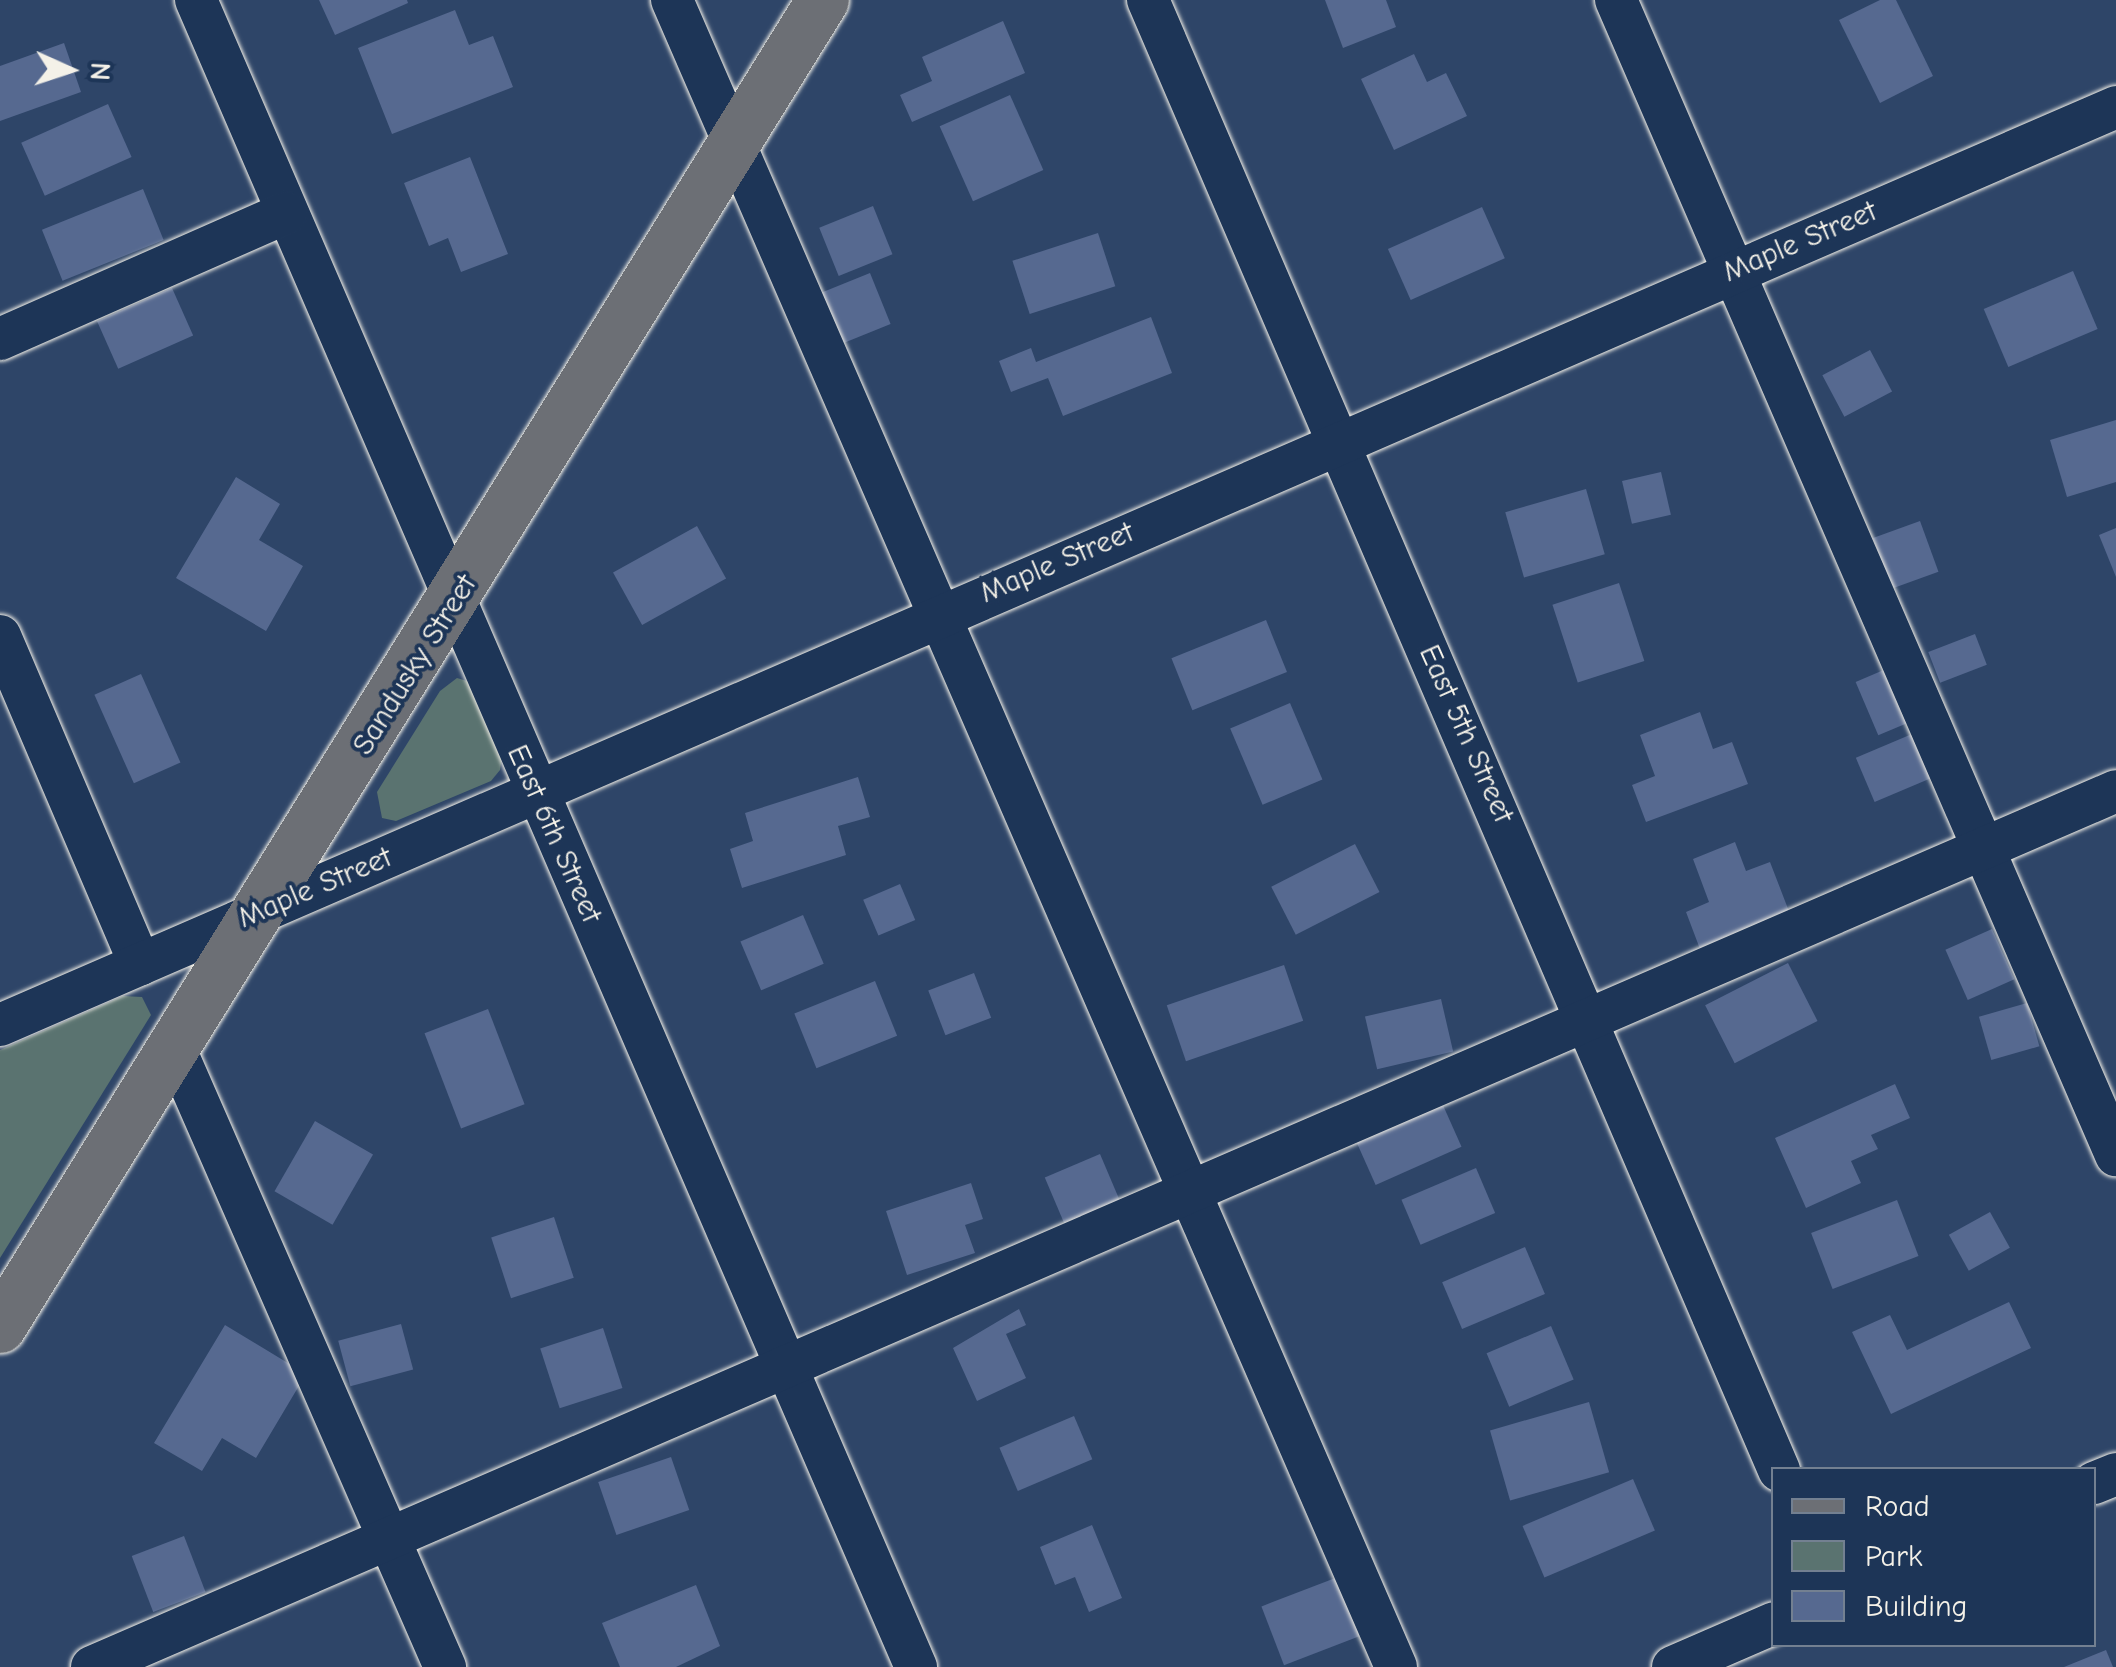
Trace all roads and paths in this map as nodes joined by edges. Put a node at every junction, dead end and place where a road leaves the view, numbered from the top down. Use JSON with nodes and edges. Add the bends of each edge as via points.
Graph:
{"nodes":[{"id":1,"x":196,"y":0,"type":"edge"},
{"id":2,"x":672,"y":0,"type":"edge"},
{"id":3,"x":823,"y":0,"type":"edge"},
{"id":4,"x":1148,"y":0,"type":"edge"},
{"id":5,"x":1616,"y":0,"type":"edge"},
{"id":6,"x":2116,"y":107,"type":"edge"},
{"id":7,"x":736,"y":146,"type":"junction"},
{"id":8,"x":286,"y":214,"type":"junction"},
{"id":9,"x":1730,"y":272,"type":"junction"},
{"id":10,"x":0,"y":339,"type":"edge"},
{"id":11,"x":1339,"y":439,"type":"junction"},
{"id":12,"x":453,"y":604,"type":"junction"},
{"id":13,"x":942,"y":613,"type":"junction"},
{"id":14,"x":0,"y":636,"type":"edge"},
{"id":15,"x":2116,"y":791,"type":"edge"},
{"id":16,"x":536,"y":792,"type":"junction"},
{"id":17,"x":1982,"y":849,"type":"junction"},
{"id":18,"x":258,"y":912,"type":"junction"},
{"id":19,"x":140,"y":964,"type":"junction"},
{"id":20,"x":1591,"y":1019,"type":"junction"},
{"id":21,"x":0,"y":1025,"type":"edge"},
{"id":22,"x":174,"y":1047,"type":"junction"},
{"id":23,"x":2116,"y":1155,"type":"edge"},
{"id":24,"x":1190,"y":1190,"type":"junction"},
{"id":25,"x":0,"y":1327,"type":"edge"},
{"id":26,"x":785,"y":1365,"type":"junction"},
{"id":27,"x":1778,"y":1467,"type":"edge"},
{"id":28,"x":389,"y":1540,"type":"junction"},
{"id":29,"x":1771,"y":1624,"type":"edge"},
{"id":30,"x":92,"y":1667,"type":"edge"},
{"id":31,"x":445,"y":1667,"type":"edge"},
{"id":32,"x":916,"y":1667,"type":"edge"},
{"id":33,"x":1396,"y":1667,"type":"edge"},
{"id":34,"x":1673,"y":1667,"type":"edge"}],
"edges":[{"from":1,"to":8,"type":"street","name":"East 6th Street"},
{"from":2,"to":7,"type":"street"},
{"from":3,"to":7,"type":"main road","name":"Sandusky Street"},
{"from":4,"to":11,"type":"street","name":"East 5th Street"},
{"from":5,"to":9,"type":"street"},
{"from":6,"to":9,"type":"street","name":"Maple Street"},
{"from":7,"to":12,"type":"main road","name":"Sandusky Street"},
{"from":7,"to":13,"type":"street"},
{"from":8,"to":10,"type":"street"},
{"from":8,"to":12,"type":"street","name":"East 6th Street"},
{"from":9,"to":11,"type":"street","name":"Maple Street"},
{"from":9,"to":17,"type":"street"},
{"from":11,"to":13,"type":"street","name":"Maple Street"},
{"from":11,"to":20,"type":"street","name":"East 5th Street"},
{"from":12,"to":16,"type":"street","name":"East 6th Street"},
{"from":12,"to":18,"type":"main road","name":"Sandusky Street"},
{"from":13,"to":16,"type":"street","name":"Maple Street"},
{"from":13,"to":24,"type":"street"},
{"from":14,"to":19,"type":"street"},
{"from":15,"to":17,"type":"street"},
{"from":16,"to":18,"type":"street","name":"Maple Street"},
{"from":16,"to":26,"type":"street","name":"East 6th Street"},
{"from":17,"to":20,"type":"street"},
{"from":17,"to":23,"type":"street"},
{"from":18,"to":19,"type":"street","name":"Maple Street"},
{"from":18,"to":22,"type":"main road","name":"Sandusky Street"},
{"from":19,"to":21,"type":"street","name":"Maple Street"},
{"from":20,"to":24,"type":"street"},
{"from":20,"to":27,"type":"street","name":"East 5th Street"},
{"from":22,"to":25,"type":"main road","name":"Sandusky Street"},
{"from":22,"to":28,"type":"street"},
{"from":24,"to":26,"type":"street"},
{"from":24,"to":33,"type":"street"},
{"from":26,"to":28,"type":"street"},
{"from":26,"to":32,"type":"street","name":"East 6th Street"},
{"from":28,"to":30,"type":"street"},
{"from":28,"to":31,"type":"street"},
{"from":29,"to":34,"type":"street"}]}
